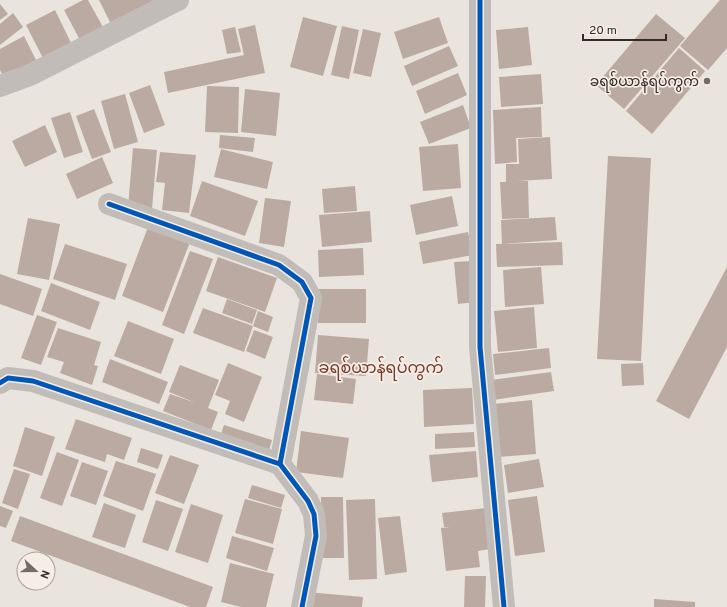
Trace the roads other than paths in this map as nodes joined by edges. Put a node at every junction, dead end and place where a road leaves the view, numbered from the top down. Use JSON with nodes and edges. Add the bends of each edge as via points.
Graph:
{"nodes":[{"id":1,"x":178,"y":0,"type":"edge"},
{"id":2,"x":480,"y":0,"type":"edge"},
{"id":3,"x":0,"y":86,"type":"edge"},
{"id":4,"x":109,"y":204,"type":"dead end"},
{"id":5,"x":0,"y":383,"type":"edge"},
{"id":6,"x":280,"y":464,"type":"junction"},
{"id":7,"x":302,"y":607,"type":"edge"},
{"id":8,"x":504,"y":607,"type":"edge"}],
"edges":[{"from":1,"to":3,"type":"street","via":[[30,75]]},
{"from":2,"to":8,"type":"street","via":[[480,347]]},
{"from":4,"to":6,"type":"street","via":[[279,265],[302,282],[311,298]]},
{"from":5,"to":6,"type":"street","via":[[8,378],[33,381]]},
{"from":6,"to":7,"type":"street","via":[[308,501],[314,514],[316,536]]}]}
